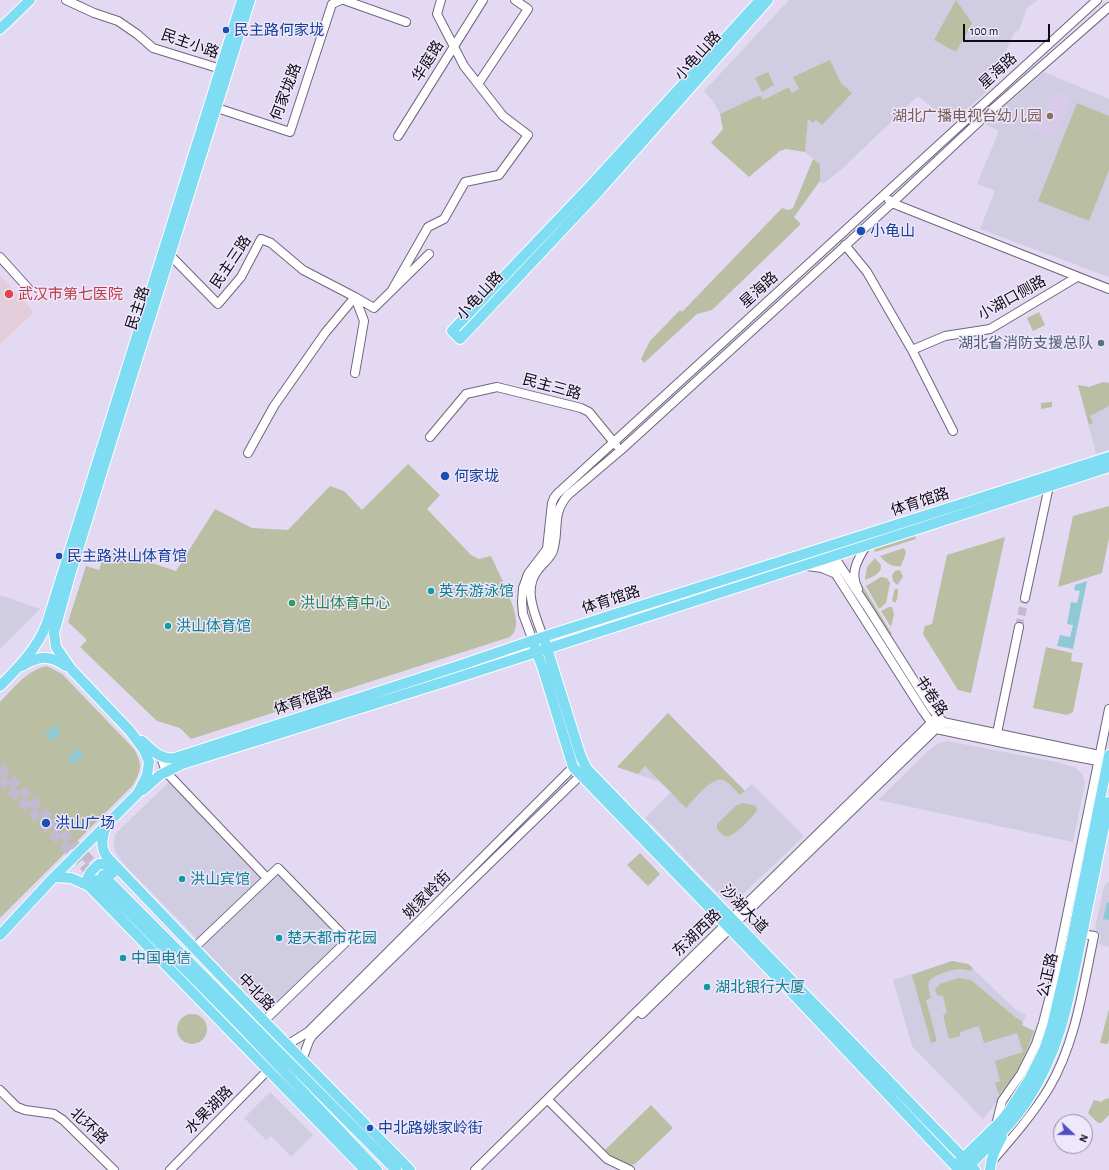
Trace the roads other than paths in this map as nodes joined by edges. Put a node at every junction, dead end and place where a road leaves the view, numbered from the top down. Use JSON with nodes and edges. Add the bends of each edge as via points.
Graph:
{"nodes":[{"id":1,"x":30,"y":0,"type":"edge"},
{"id":2,"x":66,"y":0,"type":"edge"},
{"id":3,"x":242,"y":0,"type":"edge"},
{"id":4,"x":250,"y":0,"type":"edge"},
{"id":5,"x":343,"y":0,"type":"edge"},
{"id":6,"x":441,"y":0,"type":"edge"},
{"id":7,"x":483,"y":0,"type":"edge"},
{"id":8,"x":515,"y":0,"type":"edge"},
{"id":9,"x":760,"y":0,"type":"edge"},
{"id":10,"x":768,"y":0,"type":"edge"},
{"id":11,"x":1097,"y":0,"type":"edge"},
{"id":12,"x":1109,"y":7,"type":"edge"},
{"id":13,"x":406,"y":22,"type":"dead end"},
{"id":14,"x":0,"y":29,"type":"edge"},
{"id":15,"x":454,"y":46,"type":"junction"},
{"id":16,"x":221,"y":69,"type":"junction"},
{"id":17,"x":478,"y":84,"type":"junction"},
{"id":18,"x":217,"y":108,"type":"junction"},
{"id":19,"x":398,"y":136,"type":"dead end"},
{"id":20,"x":884,"y":195,"type":"junction"},
{"id":21,"x":892,"y":203,"type":"junction"},
{"id":22,"x":845,"y":246,"type":"junction"},
{"id":23,"x":167,"y":252,"type":"junction"},
{"id":24,"x":429,"y":254,"type":"dead end"},
{"id":25,"x":0,"y":257,"type":"edge"},
{"id":26,"x":1077,"y":277,"type":"junction"},
{"id":27,"x":28,"y":288,"type":"dead end"},
{"id":28,"x":1109,"y":289,"type":"edge"},
{"id":29,"x":392,"y":290,"type":"junction"},
{"id":30,"x":355,"y":297,"type":"junction"},
{"id":31,"x":912,"y":350,"type":"junction"},
{"id":32,"x":355,"y":373,"type":"dead end"},
{"id":33,"x":953,"y":431,"type":"dead end"},
{"id":34,"x":430,"y":437,"type":"dead end"},
{"id":35,"x":614,"y":442,"type":"junction"},
{"id":36,"x":620,"y":450,"type":"junction"},
{"id":37,"x":248,"y":453,"type":"dead end"},
{"id":38,"x":1109,"y":457,"type":"edge"},
{"id":39,"x":1108,"y":468,"type":"edge"},
{"id":40,"x":1049,"y":486,"type":"junction"},
{"id":41,"x":866,"y":546,"type":"junction"},
{"id":42,"x":824,"y":548,"type":"junction"},
{"id":43,"x":830,"y":557,"type":"junction"},
{"id":44,"x":804,"y":565,"type":"junction"},
{"id":45,"x":836,"y":574,"type":"junction"},
{"id":46,"x":860,"y":597,"type":"junction"},
{"id":47,"x":1025,"y":598,"type":"tunnel mouth"},
{"id":48,"x":51,"y":624,"type":"junction"},
{"id":49,"x":1019,"y":627,"type":"tunnel mouth"},
{"id":50,"x":543,"y":637,"type":"junction"},
{"id":51,"x":532,"y":640,"type":"junction"},
{"id":52,"x":547,"y":648,"type":"junction"},
{"id":53,"x":536,"y":651,"type":"junction"},
{"id":54,"x":71,"y":669,"type":"junction"},
{"id":55,"x":16,"y":670,"type":"junction"},
{"id":56,"x":0,"y":686,"type":"edge"},
{"id":57,"x":1109,"y":709,"type":"edge"},
{"id":58,"x":940,"y":719,"type":"junction"},
{"id":59,"x":934,"y":726,"type":"junction"},
{"id":60,"x":130,"y":730,"type":"junction"},
{"id":61,"x":997,"y":733,"type":"junction"},
{"id":62,"x":161,"y":757,"type":"junction"},
{"id":63,"x":1106,"y":759,"type":"edge"},
{"id":64,"x":573,"y":767,"type":"junction"},
{"id":65,"x":584,"y":769,"type":"junction"},
{"id":66,"x":166,"y":772,"type":"junction"},
{"id":67,"x":138,"y":794,"type":"junction"},
{"id":68,"x":1109,"y":802,"type":"edge"},
{"id":69,"x":1106,"y":824,"type":"edge"},
{"id":70,"x":106,"y":825,"type":"junction"},
{"id":71,"x":54,"y":877,"type":"junction"},
{"id":72,"x":267,"y":878,"type":"junction"},
{"id":73,"x":97,"y":880,"type":"junction"},
{"id":74,"x":129,"y":880,"type":"junction"},
{"id":75,"x":731,"y":924,"type":"junction"},
{"id":76,"x":1082,"y":934,"type":"junction"},
{"id":77,"x":0,"y":935,"type":"edge"},
{"id":78,"x":194,"y":948,"type":"junction"},
{"id":79,"x":216,"y":971,"type":"junction"},
{"id":80,"x":198,"y":998,"type":"junction"},
{"id":81,"x":242,"y":1021,"type":"junction"},
{"id":82,"x":264,"y":1021,"type":"junction"},
{"id":83,"x":287,"y":1045,"type":"junction"},
{"id":84,"x":302,"y":1060,"type":"junction"},
{"id":85,"x":268,"y":1070,"type":"junction"},
{"id":86,"x":0,"y":1090,"type":"edge"},
{"id":87,"x":549,"y":1101,"type":"junction"},
{"id":88,"x":1010,"y":1124,"type":"junction"},
{"id":89,"x":358,"y":1131,"type":"junction"},
{"id":90,"x":328,"y":1132,"type":"junction"},
{"id":91,"x":355,"y":1147,"type":"junction"},
{"id":92,"x":393,"y":1153,"type":"junction"},
{"id":93,"x":968,"y":1166,"type":"edge"},
{"id":94,"x":990,"y":1166,"type":"edge"},
{"id":95,"x":955,"y":1169,"type":"edge"},
{"id":96,"x":114,"y":1170,"type":"edge"},
{"id":97,"x":170,"y":1170,"type":"edge"},
{"id":98,"x":365,"y":1170,"type":"edge"},
{"id":99,"x":377,"y":1170,"type":"edge"},
{"id":100,"x":396,"y":1170,"type":"edge"},
{"id":101,"x":410,"y":1170,"type":"edge"},
{"id":102,"x":475,"y":1170,"type":"edge"},
{"id":103,"x":480,"y":1170,"type":"edge"},
{"id":104,"x":630,"y":1170,"type":"edge"}],
"edges":[{"from":1,"to":14,"type":"main road"},
{"from":2,"to":16,"type":"street","name":"民主小路","via":[[118,21],[154,48]]},
{"from":3,"to":16,"type":"main road","name":"民主路"},
{"from":4,"to":18,"type":"main road","name":"民主路"},
{"from":5,"to":13,"type":"street","name":"何家垅路"},
{"from":5,"to":18,"type":"street","name":"何家垅路","via":[[332,4],[290,132]]},
{"from":6,"to":15,"type":"street","via":[[437,14]]},
{"from":7,"to":15,"type":"street","name":"华庭路"},
{"from":8,"to":17,"type":"street","via":[[528,9]]},
{"from":9,"to":10,"type":"main road","name":"小龟山路","via":[[592,184],[452,331],[460,339],[599,191]]},
{"from":11,"to":20,"type":"street","name":"星海路"},
{"from":12,"to":21,"type":"street","name":"星海路","via":[[986,115]]},
{"from":15,"to":17,"type":"street","via":[[464,66]]},
{"from":15,"to":19,"type":"street","name":"华庭路"},
{"from":16,"to":23,"type":"main road","name":"民主路"},
{"from":17,"to":29,"type":"street","via":[[503,116],[528,136],[499,175],[465,182],[444,219],[428,227]]},
{"from":18,"to":23,"type":"main road","name":"民主路"},
{"from":20,"to":21,"type":"street"},
{"from":20,"to":35,"type":"street","name":"星海路"},
{"from":21,"to":22,"type":"street","name":"星海路"},
{"from":21,"to":26,"type":"street"},
{"from":22,"to":31,"type":"street","via":[[867,272]]},
{"from":22,"to":36,"type":"street","name":"星海路"},
{"from":23,"to":30,"type":"street","name":"民主三路","via":[[218,304],[241,276],[261,238],[304,270]]},
{"from":23,"to":48,"type":"main road","name":"民主路","via":[[109,447]]},
{"from":24,"to":29,"type":"street"},
{"from":25,"to":27,"type":"street"},
{"from":26,"to":28,"type":"street"},
{"from":26,"to":31,"type":"street","name":"小湖口侧路","via":[[990,329],[945,336]]},
{"from":29,"to":30,"type":"street","name":"民主三路","via":[[374,308]]},
{"from":30,"to":32,"type":"street","via":[[364,321]]},
{"from":30,"to":37,"type":"street","via":[[325,333],[274,406]]},
{"from":31,"to":33,"type":"street"},
{"from":34,"to":35,"type":"street","name":"民主三路","via":[[466,394],[497,387],[590,412]]},
{"from":35,"to":36,"type":"street","name":"民主三路"},
{"from":35,"to":51,"type":"street","name":"星海路","via":[[554,498],[547,549],[530,569],[523,588],[523,614]]},
{"from":36,"to":50,"type":"street","name":"星海路","via":[[568,495],[559,507],[554,550],[534,577],[530,591]]},
{"from":38,"to":42,"type":"main road","name":"体育馆路"},
{"from":39,"to":40,"type":"main road","name":"体育馆路"},
{"from":40,"to":41,"type":"main road","name":"体育馆路"},
{"from":40,"to":47,"type":"street"},
{"from":41,"to":43,"type":"main road","name":"体育馆路"},
{"from":41,"to":46,"type":"street","via":[[854,573]]},
{"from":42,"to":43,"type":"street","name":"书卷路"},
{"from":42,"to":50,"type":"main road","name":"体育馆路"},
{"from":43,"to":44,"type":"main road","name":"体育馆路"},
{"from":43,"to":45,"type":"street","name":"书卷路"},
{"from":43,"to":46,"type":"street","name":"书卷路"},
{"from":44,"to":45,"type":"street"},
{"from":44,"to":52,"type":"main road","name":"体育馆路"},
{"from":45,"to":59,"type":"street","name":"书卷路"},
{"from":46,"to":58,"type":"street","name":"书卷路"},
{"from":48,"to":54,"type":"main road","via":[[54,643]]},
{"from":48,"to":55,"type":"main road"},
{"from":49,"to":61,"type":"street"},
{"from":50,"to":51,"type":"main road","name":"体育馆路"},
{"from":50,"to":52,"type":"main road","name":"沙湖大道"},
{"from":51,"to":53,"type":"main road","name":"沙湖大道"},
{"from":51,"to":62,"type":"main road","name":"体育馆路","via":[[461,666],[175,758]]},
{"from":52,"to":53,"type":"main road","name":"体育馆路"},
{"from":52,"to":65,"type":"main road","name":"沙湖大道"},
{"from":53,"to":64,"type":"main road","name":"沙湖大道"},
{"from":53,"to":66,"type":"main road","name":"体育馆路","via":[[182,764]]},
{"from":54,"to":55,"type":"main road","via":[[47,658],[36,659]]},
{"from":54,"to":60,"type":"main road"},
{"from":55,"to":56,"type":"main road"},
{"from":57,"to":63,"type":"street"},
{"from":58,"to":59,"type":"street","name":"东湖西路"},
{"from":58,"to":61,"type":"street","name":"书卷路"},
{"from":59,"to":63,"type":"street","name":"书卷路","via":[[1013,745]]},
{"from":59,"to":75,"type":"street","name":"东湖西路"},
{"from":60,"to":62,"type":"main road"},
{"from":60,"to":67,"type":"main road","via":[[149,762],[146,779]]},
{"from":61,"to":63,"type":"street","name":"书卷路"},
{"from":62,"to":66,"type":"street"},
{"from":63,"to":93,"type":"main road","name":"公正路","via":[[1071,945],[1049,1038],[1022,1094]]},
{"from":64,"to":65,"type":"main road","name":"沙湖大道"},
{"from":64,"to":83,"type":"street","name":"姚家岭街","via":[[308,1032]]},
{"from":65,"to":75,"type":"main road","name":"沙湖大道"},
{"from":65,"to":84,"type":"street","name":"姚家岭街","via":[[312,1036]]},
{"from":66,"to":67,"type":"main road","name":"体育馆路"},
{"from":66,"to":72,"type":"street"},
{"from":67,"to":70,"type":"main road","name":"体育馆路"},
{"from":68,"to":69,"type":"main road","name":"公正路"},
{"from":69,"to":76,"type":"main road","name":"公正路"},
{"from":70,"to":71,"type":"main road","name":"体育馆路"},
{"from":70,"to":74,"type":"main road","name":"中北路","via":[[102,841],[103,850],[107,858]]},
{"from":71,"to":73,"type":"main road","name":"中北路"},
{"from":71,"to":77,"type":"main road","name":"体育馆路"},
{"from":72,"to":78,"type":"street"},
{"from":72,"to":82,"type":"street","via":[[278,868],[348,940]]},
{"from":73,"to":74,"type":"main road","via":[[88,883],[91,871],[100,863],[106,865],[118,878]]},
{"from":73,"to":80,"type":"main road","name":"中北路"},
{"from":73,"to":81,"type":"main road","name":"中北路"},
{"from":74,"to":78,"type":"main road","name":"中北路"},
{"from":75,"to":87,"type":"street","name":"东湖西路"},
{"from":75,"to":93,"type":"main road","name":"沙湖大道"},
{"from":75,"to":95,"type":"main road","name":"沙湖大道"},
{"from":76,"to":88,"type":"main road","name":"公正路","via":[[1061,1030],[1052,1056],[1027,1101]]},
{"from":76,"to":94,"type":"street","via":[[1094,936],[1075,1023],[1058,1071],[1030,1117]]},
{"from":78,"to":79,"type":"main road","name":"中北路"},
{"from":79,"to":81,"type":"main road"},
{"from":79,"to":82,"type":"main road","name":"中北路"},
{"from":80,"to":81,"type":"main road"},
{"from":80,"to":85,"type":"main road","name":"中北路"},
{"from":81,"to":89,"type":"main road","name":"中北路"},
{"from":81,"to":91,"type":"main road","name":"中北路"},
{"from":82,"to":83,"type":"main road","name":"中北路"},
{"from":83,"to":84,"type":"main road","name":"中北路"},
{"from":84,"to":92,"type":"main road","name":"中北路"},
{"from":85,"to":90,"type":"main road","name":"中北路"},
{"from":85,"to":97,"type":"street","name":"水果湖路"},
{"from":86,"to":96,"type":"street","name":"北环路","via":[[17,1107],[54,1114],[63,1120]]},
{"from":87,"to":102,"type":"street","name":"东湖西路"},
{"from":87,"to":103,"type":"street","name":"东湖西路"},
{"from":87,"to":104,"type":"street","via":[[604,1157]]},
{"from":88,"to":93,"type":"main road","name":"公正路"},
{"from":88,"to":94,"type":"main road","via":[[995,1149]]},
{"from":89,"to":92,"type":"main road"},
{"from":89,"to":100,"type":"main road","name":"中北路"},
{"from":90,"to":91,"type":"main road"},
{"from":90,"to":98,"type":"main road","name":"中北路"},
{"from":91,"to":99,"type":"main road","name":"中北路"},
{"from":92,"to":101,"type":"main road","name":"中北路"},
{"from":93,"to":95,"type":"main road","name":"公正路"}]}
